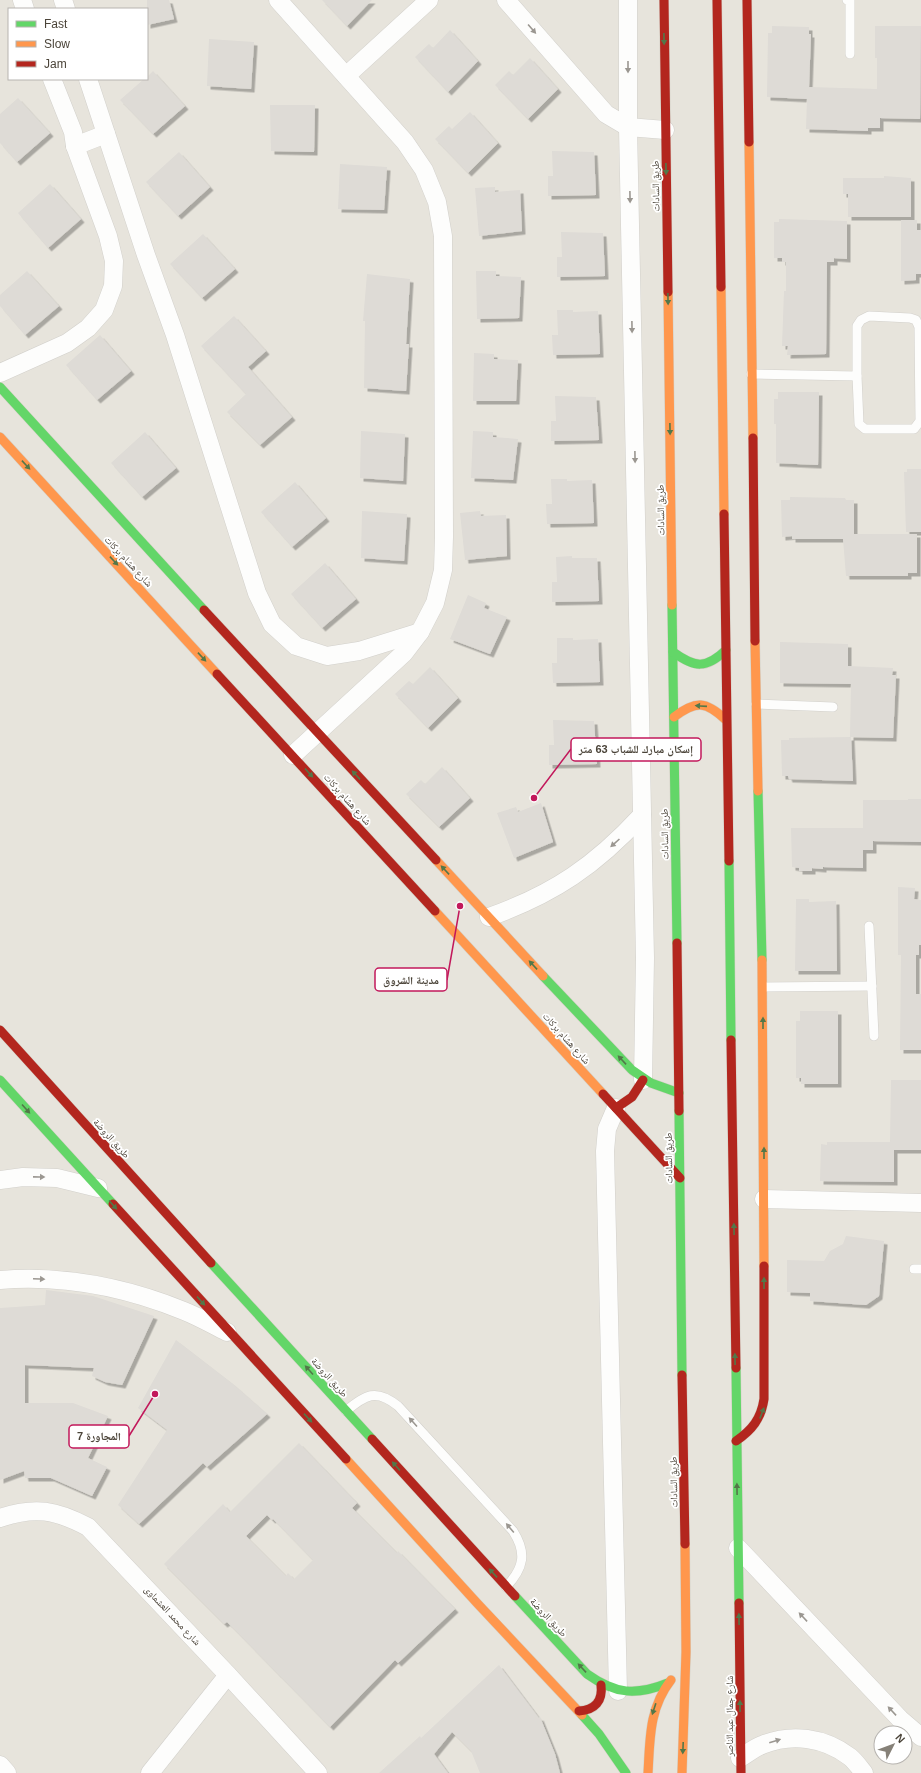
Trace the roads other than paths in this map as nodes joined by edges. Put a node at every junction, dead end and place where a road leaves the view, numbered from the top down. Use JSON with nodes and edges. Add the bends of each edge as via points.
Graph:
{"nodes":[{"id":1,"x":278,"y":0,"type":"edge"},
{"id":2,"x":429,"y":0,"type":"edge"},
{"id":3,"x":506,"y":0,"type":"edge"},
{"id":4,"x":628,"y":0,"type":"edge"},
{"id":5,"x":664,"y":0,"type":"edge"},
{"id":6,"x":716,"y":0,"type":"edge"},
{"id":7,"x":747,"y":0,"type":"edge"},
{"id":8,"x":847,"y":0,"type":"edge"},
{"id":9,"x":850,"y":54,"type":"dead end"},
{"id":10,"x":346,"y":76,"type":"junction"},
{"id":11,"x":52,"y":80,"type":"edge"},
{"id":12,"x":88,"y":80,"type":"edge"},
{"id":13,"x":628,"y":127,"type":"junction"},
{"id":14,"x":665,"y":130,"type":"junction"},
{"id":15,"x":106,"y":134,"type":"junction"},
{"id":16,"x":75,"y":146,"type":"junction"},
{"id":17,"x":0,"y":373,"type":"edge"},
{"id":18,"x":751,"y":374,"type":"junction"},
{"id":19,"x":857,"y":376,"type":"junction"},
{"id":20,"x":0,"y":388,"type":"edge"},
{"id":21,"x":0,"y":437,"type":"edge"},
{"id":22,"x":420,"y":632,"type":"junction"},
{"id":23,"x":726,"y":650,"type":"junction"},
{"id":24,"x":673,"y":652,"type":"junction"},
{"id":25,"x":756,"y":704,"type":"junction"},
{"id":26,"x":833,"y":707,"type":"dead end"},
{"id":27,"x":674,"y":717,"type":"junction"},
{"id":28,"x":726,"y":720,"type":"junction"},
{"id":29,"x":317,"y":733,"type":"junction"},
{"id":30,"x":293,"y":755,"type":"junction"},
{"id":31,"x":642,"y":815,"type":"junction"},
{"id":32,"x":489,"y":917,"type":"junction"},
{"id":33,"x":869,"y":926,"type":"dead end"},
{"id":34,"x":872,"y":986,"type":"junction"},
{"id":35,"x":763,"y":987,"type":"junction"},
{"id":36,"x":0,"y":1030,"type":"edge"},
{"id":37,"x":874,"y":1036,"type":"dead end"},
{"id":38,"x":0,"y":1080,"type":"edge"},
{"id":39,"x":643,"y":1080,"type":"junction"},
{"id":40,"x":679,"y":1093,"type":"junction"},
{"id":41,"x":616,"y":1108,"type":"junction"},
{"id":42,"x":680,"y":1178,"type":"junction"},
{"id":43,"x":0,"y":1180,"type":"edge"},
{"id":44,"x":98,"y":1188,"type":"junction"},
{"id":45,"x":764,"y":1199,"type":"junction"},
{"id":46,"x":921,"y":1203,"type":"edge"},
{"id":47,"x":0,"y":1280,"type":"edge"},
{"id":48,"x":231,"y":1334,"type":"junction"},
{"id":49,"x":346,"y":1411,"type":"junction"},
{"id":50,"x":736,"y":1441,"type":"junction"},
{"id":51,"x":0,"y":1518,"type":"edge"},
{"id":52,"x":738,"y":1548,"type":"junction"},
{"id":53,"x":506,"y":1587,"type":"junction"},
{"id":54,"x":685,"y":1668,"type":"junction"},
{"id":55,"x":228,"y":1675,"type":"junction"},
{"id":56,"x":668,"y":1684,"type":"junction"},
{"id":57,"x":601,"y":1685,"type":"junction"},
{"id":58,"x":618,"y":1691,"type":"junction"},
{"id":59,"x":579,"y":1711,"type":"junction"},
{"id":60,"x":921,"y":1737,"type":"edge"},
{"id":61,"x":0,"y":1765,"type":"edge"},
{"id":62,"x":741,"y":1765,"type":"edge"},
{"id":63,"x":7,"y":1773,"type":"edge"},
{"id":64,"x":150,"y":1773,"type":"edge"},
{"id":65,"x":318,"y":1773,"type":"edge"},
{"id":66,"x":626,"y":1773,"type":"edge"},
{"id":67,"x":648,"y":1773,"type":"edge"},
{"id":68,"x":682,"y":1773,"type":"edge"},
{"id":69,"x":864,"y":1773,"type":"edge"}],
"edges":[{"from":1,"to":10,"type":"street"},
{"from":2,"to":10,"type":"street"},
{"from":3,"to":13,"type":"street","one_way":true,"via":[[597,105],[606,114]]},
{"from":4,"to":13,"type":"street","one_way":true},
{"from":5,"to":14,"type":"street","name":"طريق السادات","one_way":true},
{"from":6,"to":23,"type":"street"},
{"from":7,"to":18,"type":"street"},
{"from":8,"to":9,"type":"lane","via":[[850,0]]},
{"from":10,"to":22,"type":"street","via":[[405,142],[424,170],[436,202],[443,236],[443,570],[435,603]]},
{"from":11,"to":16,"type":"street","via":[[73,132]]},
{"from":12,"to":15,"type":"street"},
{"from":13,"to":14,"type":"street"},
{"from":13,"to":31,"type":"street","one_way":true},
{"from":14,"to":24,"type":"street","name":"طريق السادات","one_way":true},
{"from":15,"to":16,"type":"street"},
{"from":15,"to":22,"type":"street","via":[[175,335],[257,593],[272,624],[296,646],[327,656],[359,651]]},
{"from":16,"to":17,"type":"street","via":[[108,236],[114,261],[113,286],[104,310],[88,328],[67,343]]},
{"from":18,"to":19,"type":"lane"},
{"from":18,"to":25,"type":"street"},
{"from":19,"to":19,"type":"lane","via":[[857,326],[861,320],[869,316],[916,320],[919,327],[918,426],[914,429],[865,429],[858,420]]},
{"from":20,"to":29,"type":"street"},
{"from":21,"to":30,"type":"street","name":"شارع هشام بركات","one_way":true},
{"from":22,"to":29,"type":"street","via":[[404,653]]},
{"from":23,"to":24,"type":"street","via":[[715,661],[700,665],[685,662]]},
{"from":23,"to":28,"type":"street"},
{"from":24,"to":27,"type":"street","name":"طريق السادات"},
{"from":25,"to":26,"type":"lane"},
{"from":25,"to":35,"type":"street"},
{"from":28,"to":27,"type":"street","one_way":true,"via":[[716,709],[701,704],[686,707]]},
{"from":27,"to":40,"type":"street","name":"طريق السادات"},
{"from":50,"to":28,"type":"street","one_way":true,"via":[[735,1073]]},
{"from":29,"to":30,"type":"street"},
{"from":32,"to":29,"type":"street","one_way":true},
{"from":30,"to":41,"type":"street","name":"شارع هشام بركات","one_way":true},
{"from":31,"to":32,"type":"street","one_way":true,"via":[[592,863],[564,883],[534,899]]},
{"from":31,"to":39,"type":"street","via":[[645,958]]},
{"from":39,"to":32,"type":"street","one_way":true,"via":[[626,1065]]},
{"from":33,"to":34,"type":"lane"},
{"from":34,"to":35,"type":"lane"},
{"from":34,"to":37,"type":"lane"},
{"from":45,"to":35,"type":"street","one_way":true,"via":[[759,1075]]},
{"from":49,"to":36,"type":"street","name":"طريق الروضة","one_way":true},
{"from":38,"to":44,"type":"street","one_way":true},
{"from":39,"to":40,"type":"street"},
{"from":39,"to":41,"type":"street","via":[[634,1097]]},
{"from":40,"to":42,"type":"street","name":"طريق السادات"},
{"from":41,"to":42,"type":"street","name":"شارع هشام بركات"},
{"from":41,"to":58,"type":"street","via":[[607,1129],[605,1151]]},
{"from":42,"to":54,"type":"street","name":"طريق السادات"},
{"from":43,"to":44,"type":"street","one_way":true,"via":[[23,1177],[57,1178]]},
{"from":44,"to":48,"type":"street","one_way":true},
{"from":45,"to":46,"type":"street"},
{"from":50,"to":45,"type":"street","one_way":true,"via":[[749,1432],[759,1420],[764,1406]]},
{"from":47,"to":48,"type":"street","one_way":true,"via":[[26,1278],[80,1281],[134,1292],[185,1311]]},
{"from":48,"to":59,"type":"street","one_way":true,"via":[[392,1503]]},
{"from":53,"to":49,"type":"street","name":"طريق الروضة","one_way":true,"via":[[448,1530]]},
{"from":53,"to":49,"type":"lane","one_way":true,"via":[[515,1578],[522,1554],[520,1542],[513,1531],[390,1399],[371,1395],[361,1398]]},
{"from":52,"to":50,"type":"street","one_way":true},
{"from":51,"to":55,"type":"street","name":"شارع محمد العشماوى","via":[[23,1511],[46,1511],[68,1516],[88,1527]]},
{"from":60,"to":52,"type":"street","one_way":true,"via":[[900,1719]]},
{"from":62,"to":52,"type":"street","name":"شارع جمال عبد الناصر","one_way":true},
{"from":57,"to":53,"type":"street","name":"طريق الروضة","one_way":true,"via":[[587,1674]]},
{"from":54,"to":56,"type":"street"},
{"from":54,"to":68,"type":"street","one_way":true},
{"from":55,"to":64,"type":"street"},
{"from":55,"to":65,"type":"street","name":"شارع محمد العشماوى"},
{"from":56,"to":58,"type":"street","name":"طريق الروضة","via":[[636,1693]]},
{"from":56,"to":67,"type":"street","one_way":true,"via":[[653,1712]]},
{"from":57,"to":58,"type":"street","name":"طريق الروضة"},
{"from":57,"to":59,"type":"street","via":[[600,1701],[591,1709]]},
{"from":59,"to":66,"type":"street","via":[[599,1734]]},
{"from":61,"to":63,"type":"street"},
{"from":62,"to":69,"type":"street","one_way":true,"via":[[760,1745],[783,1738],[807,1738],[830,1745],[850,1757]]}]}
